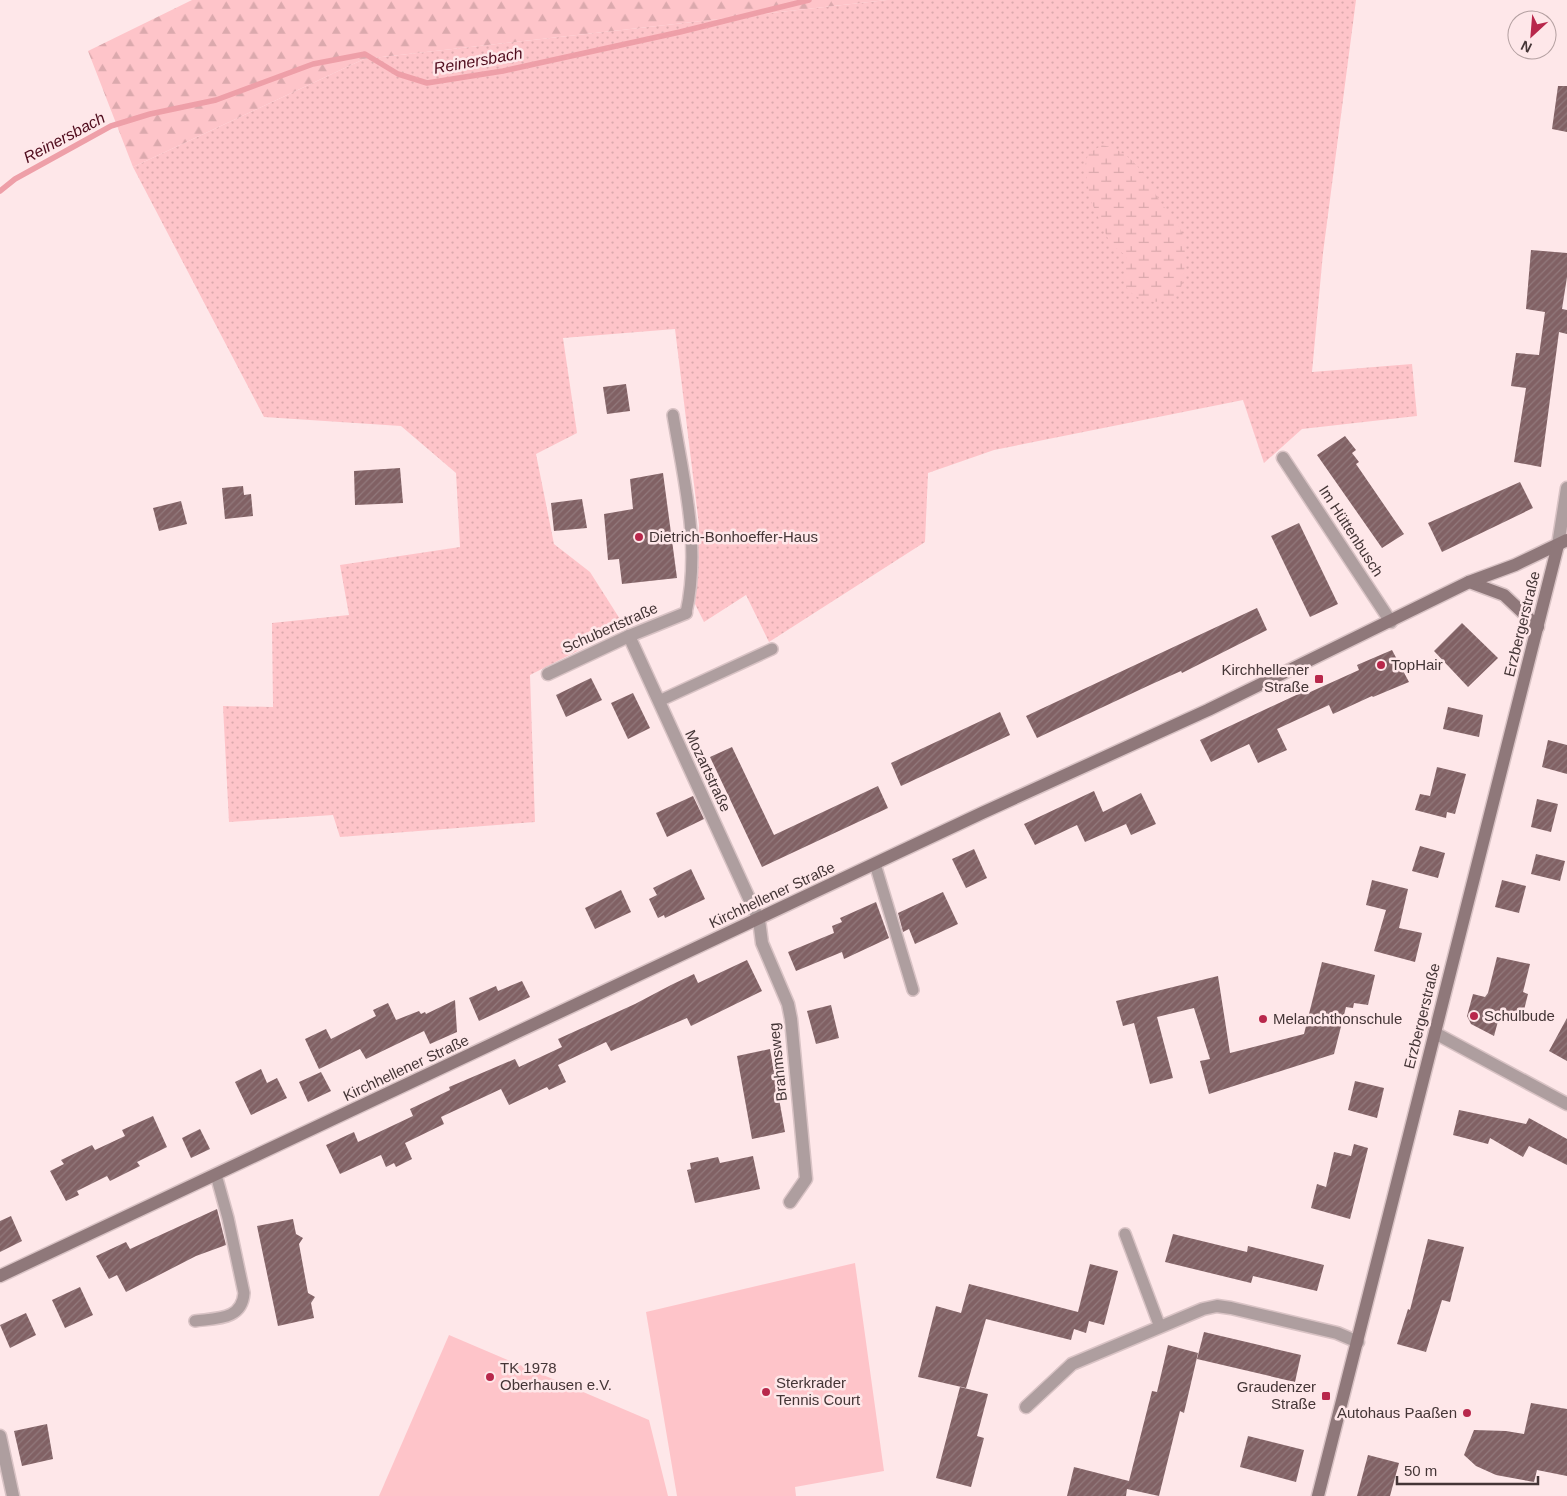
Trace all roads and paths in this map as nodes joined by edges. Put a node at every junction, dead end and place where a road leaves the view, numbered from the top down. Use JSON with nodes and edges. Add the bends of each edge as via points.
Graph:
{"nodes":[{"id":1,"x":672,"y":415,"type":"dead end"},
{"id":2,"x":1283,"y":458,"type":"dead end"},
{"id":3,"x":1567,"y":488,"type":"edge"},
{"id":4,"x":1562,"y":542,"type":"edge"},
{"id":5,"x":1469,"y":582,"type":"junction"},
{"id":6,"x":686,"y":613,"type":"joint"},
{"id":7,"x":1391,"y":622,"type":"junction"},
{"id":8,"x":1538,"y":627,"type":"junction"},
{"id":9,"x":629,"y":636,"type":"junction"},
{"id":10,"x":772,"y":650,"type":"dead end"},
{"id":11,"x":548,"y":674,"type":"dead end"},
{"id":12,"x":658,"y":701,"type":"junction"},
{"id":13,"x":875,"y":864,"type":"junction"},
{"id":14,"x":759,"y":920,"type":"junction"},
{"id":15,"x":913,"y":990,"type":"dead end"},
{"id":16,"x":1435,"y":1033,"type":"junction"},
{"id":17,"x":1567,"y":1104,"type":"edge"},
{"id":18,"x":216,"y":1175,"type":"junction"},
{"id":19,"x":790,"y":1202,"type":"dead end"},
{"id":20,"x":1126,"y":1234,"type":"dead end"},
{"id":21,"x":0,"y":1276,"type":"edge"},
{"id":22,"x":195,"y":1322,"type":"dead end"},
{"id":23,"x":1160,"y":1327,"type":"junction"},
{"id":24,"x":1358,"y":1342,"type":"junction"},
{"id":25,"x":1026,"y":1408,"type":"dead end"},
{"id":26,"x":0,"y":1436,"type":"edge"},
{"id":27,"x":13,"y":1496,"type":"edge"},
{"id":28,"x":1318,"y":1496,"type":"edge"}],
"edges":[{"from":1,"to":6,"type":"lane","via":[[693,551],[692,588]]},
{"from":2,"to":7,"type":"street","name":"Im Hüttenbusch"},
{"from":3,"to":4,"type":"street"},
{"from":4,"to":5,"type":"main road","name":"Kirchhellener Straße","via":[[1515,565]]},
{"from":4,"to":8,"type":"main road","name":"Erzbergerstraße"},
{"from":5,"to":7,"type":"main road","name":"Kirchhellener Straße"},
{"from":5,"to":8,"type":"main road","via":[[1504,595]]},
{"from":6,"to":9,"type":"street","name":"Schubertstraße"},
{"from":7,"to":13,"type":"main road","name":"Kirchhellener Straße"},
{"from":8,"to":16,"type":"main road","name":"Erzbergerstraße"},
{"from":9,"to":11,"type":"street","name":"Schubertstraße"},
{"from":9,"to":12,"type":"street","name":"Mozartstraße"},
{"from":10,"to":12,"type":"lane"},
{"from":12,"to":14,"type":"street","name":"Mozartstraße"},
{"from":13,"to":14,"type":"main road","name":"Kirchhellener Straße"},
{"from":13,"to":15,"type":"lane"},
{"from":14,"to":18,"type":"main road","name":"Kirchhellener Straße"},
{"from":14,"to":19,"type":"street","name":"Brahmsweg","via":[[762,943],[788,1004],[791,1019],[806,1179]]},
{"from":16,"to":17,"type":"street"},
{"from":16,"to":24,"type":"main road","name":"Erzbergerstraße"},
{"from":18,"to":21,"type":"main road","name":"Kirchhellener Straße"},
{"from":18,"to":22,"type":"lane","via":[[244,1293],[243,1302],[240,1309],[230,1316]]},
{"from":20,"to":23,"type":"lane"},
{"from":23,"to":24,"type":"street","via":[[1217,1306],[1337,1333]]},
{"from":23,"to":25,"type":"street","via":[[1072,1364]]},
{"from":24,"to":28,"type":"main road","name":"Erzbergerstraße"},
{"from":26,"to":27,"type":"street"}]}
